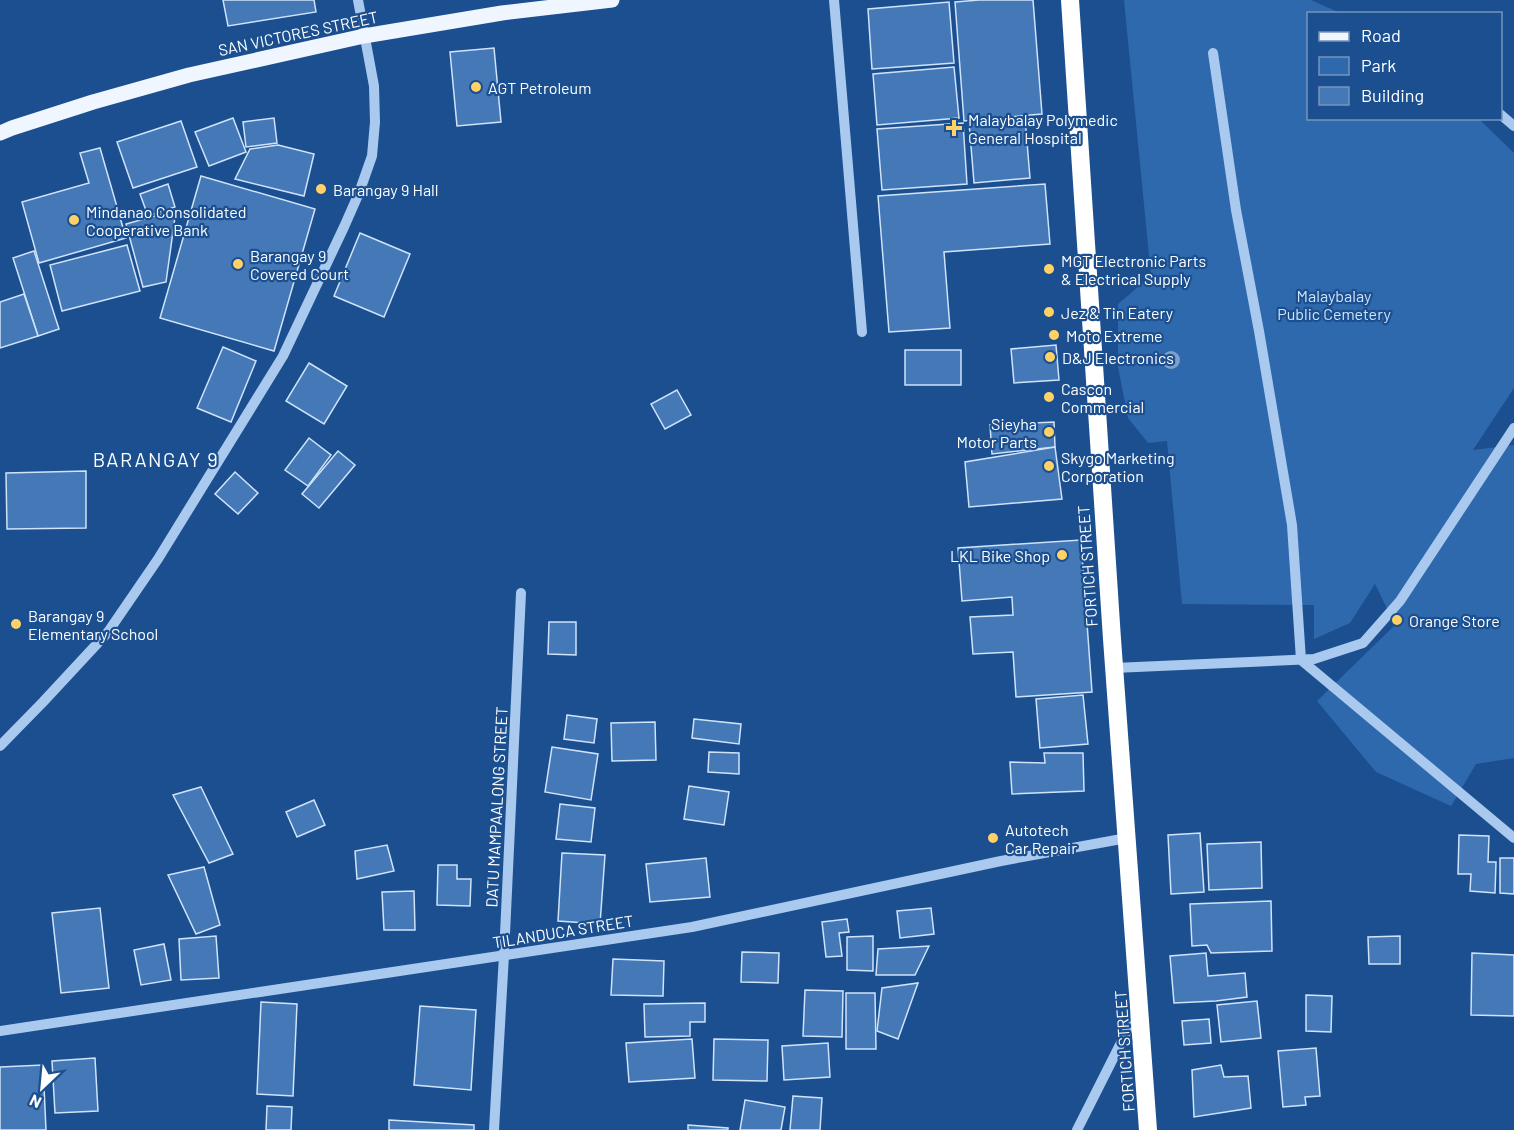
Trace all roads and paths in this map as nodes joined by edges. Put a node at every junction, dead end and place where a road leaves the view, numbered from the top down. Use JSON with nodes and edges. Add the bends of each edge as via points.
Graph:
{"nodes":[{"id":1,"x":358,"y":0,"type":"edge"},
{"id":2,"x":612,"y":0,"type":"edge"},
{"id":3,"x":834,"y":0,"type":"edge"},
{"id":4,"x":1070,"y":0,"type":"edge"},
{"id":5,"x":364,"y":36,"type":"junction"},
{"id":6,"x":1213,"y":53,"type":"dead end"},
{"id":7,"x":1502,"y":116,"type":"edge"},
{"id":8,"x":1514,"y":126,"type":"edge"},
{"id":9,"x":0,"y":133,"type":"edge"},
{"id":10,"x":862,"y":332,"type":"dead end"},
{"id":11,"x":1514,"y":428,"type":"edge"},
{"id":12,"x":521,"y":594,"type":"dead end"},
{"id":13,"x":1301,"y":660,"type":"junction"},
{"id":14,"x":1114,"y":668,"type":"junction"},
{"id":15,"x":0,"y":746,"type":"edge"},
{"id":16,"x":1127,"y":838,"type":"junction"},
{"id":17,"x":1514,"y":838,"type":"edge"},
{"id":18,"x":504,"y":955,"type":"junction"},
{"id":19,"x":1140,"y":1005,"type":"junction"},
{"id":20,"x":0,"y":1031,"type":"edge"},
{"id":21,"x":494,"y":1130,"type":"edge"},
{"id":22,"x":1077,"y":1130,"type":"edge"},
{"id":23,"x":1149,"y":1130,"type":"edge"}],
"edges":[{"from":1,"to":5,"type":"street"},
{"from":2,"to":5,"type":"main road","name":"SAN VICTORES STREET","via":[[502,12]]},
{"from":3,"to":10,"type":"street"},
{"from":4,"to":14,"type":"highway","name":"FORTICH STREET"},
{"from":5,"to":9,"type":"main road","name":"SAN VICTORES STREET","via":[[189,75]]},
{"from":5,"to":15,"type":"street","via":[[374,86],[372,156],[348,219],[283,356],[158,559],[108,632]]},
{"from":6,"to":13,"type":"street","via":[[1236,210],[1292,525]]},
{"from":7,"to":8,"type":"street"},
{"from":11,"to":13,"type":"street","via":[[1400,601],[1363,643]]},
{"from":12,"to":18,"type":"street","name":"DATU MAMPAALONG STREET"},
{"from":13,"to":14,"type":"street"},
{"from":13,"to":17,"type":"street"},
{"from":14,"to":16,"type":"highway","name":"FORTICH STREET"},
{"from":16,"to":18,"type":"street","name":"TILANDUCA STREET","via":[[692,927]]},
{"from":16,"to":19,"type":"highway","name":"FORTICH STREET"},
{"from":18,"to":20,"type":"street","name":"TILANDUCA STREET"},
{"from":18,"to":21,"type":"street","name":"DATU MAMPAALONG STREET"},
{"from":19,"to":22,"type":"street"},
{"from":19,"to":23,"type":"highway","name":"FORTICH STREET"}]}
